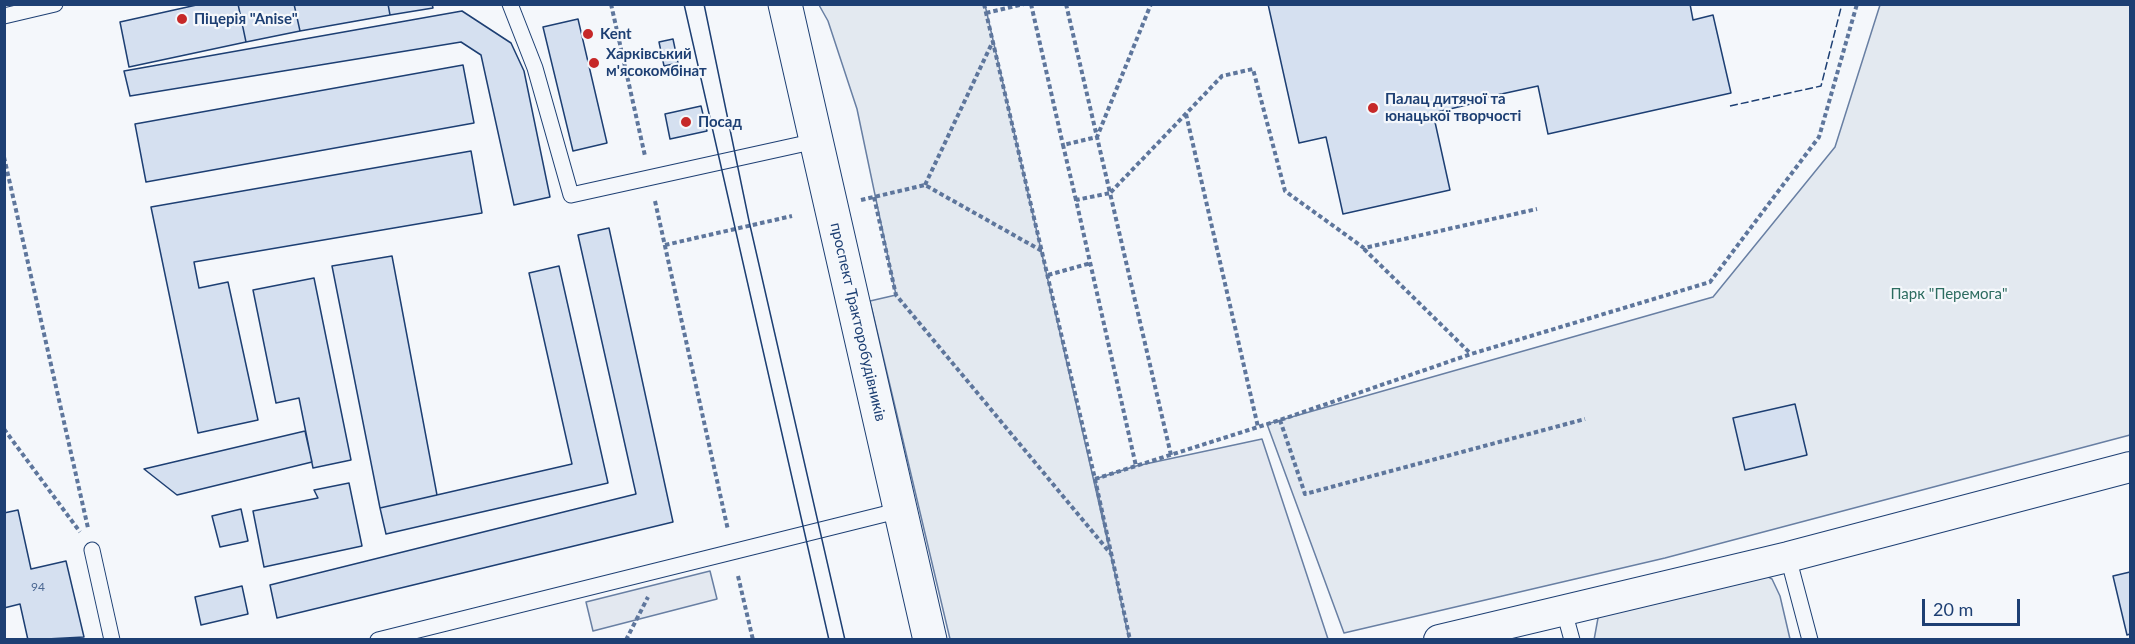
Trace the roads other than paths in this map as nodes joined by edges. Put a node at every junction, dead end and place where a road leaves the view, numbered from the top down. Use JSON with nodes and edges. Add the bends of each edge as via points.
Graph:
{"nodes":[{"id":1,"x":55,"y":4,"type":"edge"},
{"id":2,"x":510,"y":4,"type":"edge"},
{"id":3,"x":785,"y":4,"type":"edge"},
{"id":4,"x":4,"y":16,"type":"edge"},
{"id":5,"x":816,"y":141,"type":"junction"},
{"id":6,"x":2130,"y":467,"type":"edge"},
{"id":7,"x":901,"y":510,"type":"junction"},
{"id":8,"x":92,"y":550,"type":"road end"},
{"id":9,"x":1788,"y":557,"type":"junction"},
{"id":10,"x":1564,"y":610,"type":"junction"},
{"id":11,"x":112,"y":639,"type":"edge"},
{"id":12,"x":378,"y":639,"type":"edge"},
{"id":13,"x":930,"y":639,"type":"edge"},
{"id":14,"x":1439,"y":639,"type":"edge"},
{"id":15,"x":1572,"y":639,"type":"edge"},
{"id":16,"x":1810,"y":639,"type":"edge"}],
"edges":[{"from":1,"to":4,"type":"lane"},
{"from":2,"to":5,"type":"lane","via":[[536,68],[571,195]]},
{"from":3,"to":5,"type":"main road","name":"проспект Тракторобудівників"},
{"from":5,"to":7,"type":"main road","name":"проспект Тракторобудівників"},
{"from":6,"to":9,"type":"street"},
{"from":7,"to":12,"type":"lane"},
{"from":7,"to":13,"type":"main road","name":"проспект Тракторобудівників"},
{"from":8,"to":11,"type":"lane"},
{"from":9,"to":10,"type":"street"},
{"from":9,"to":16,"type":"lane"},
{"from":10,"to":14,"type":"street"},
{"from":10,"to":15,"type":"lane"}]}
